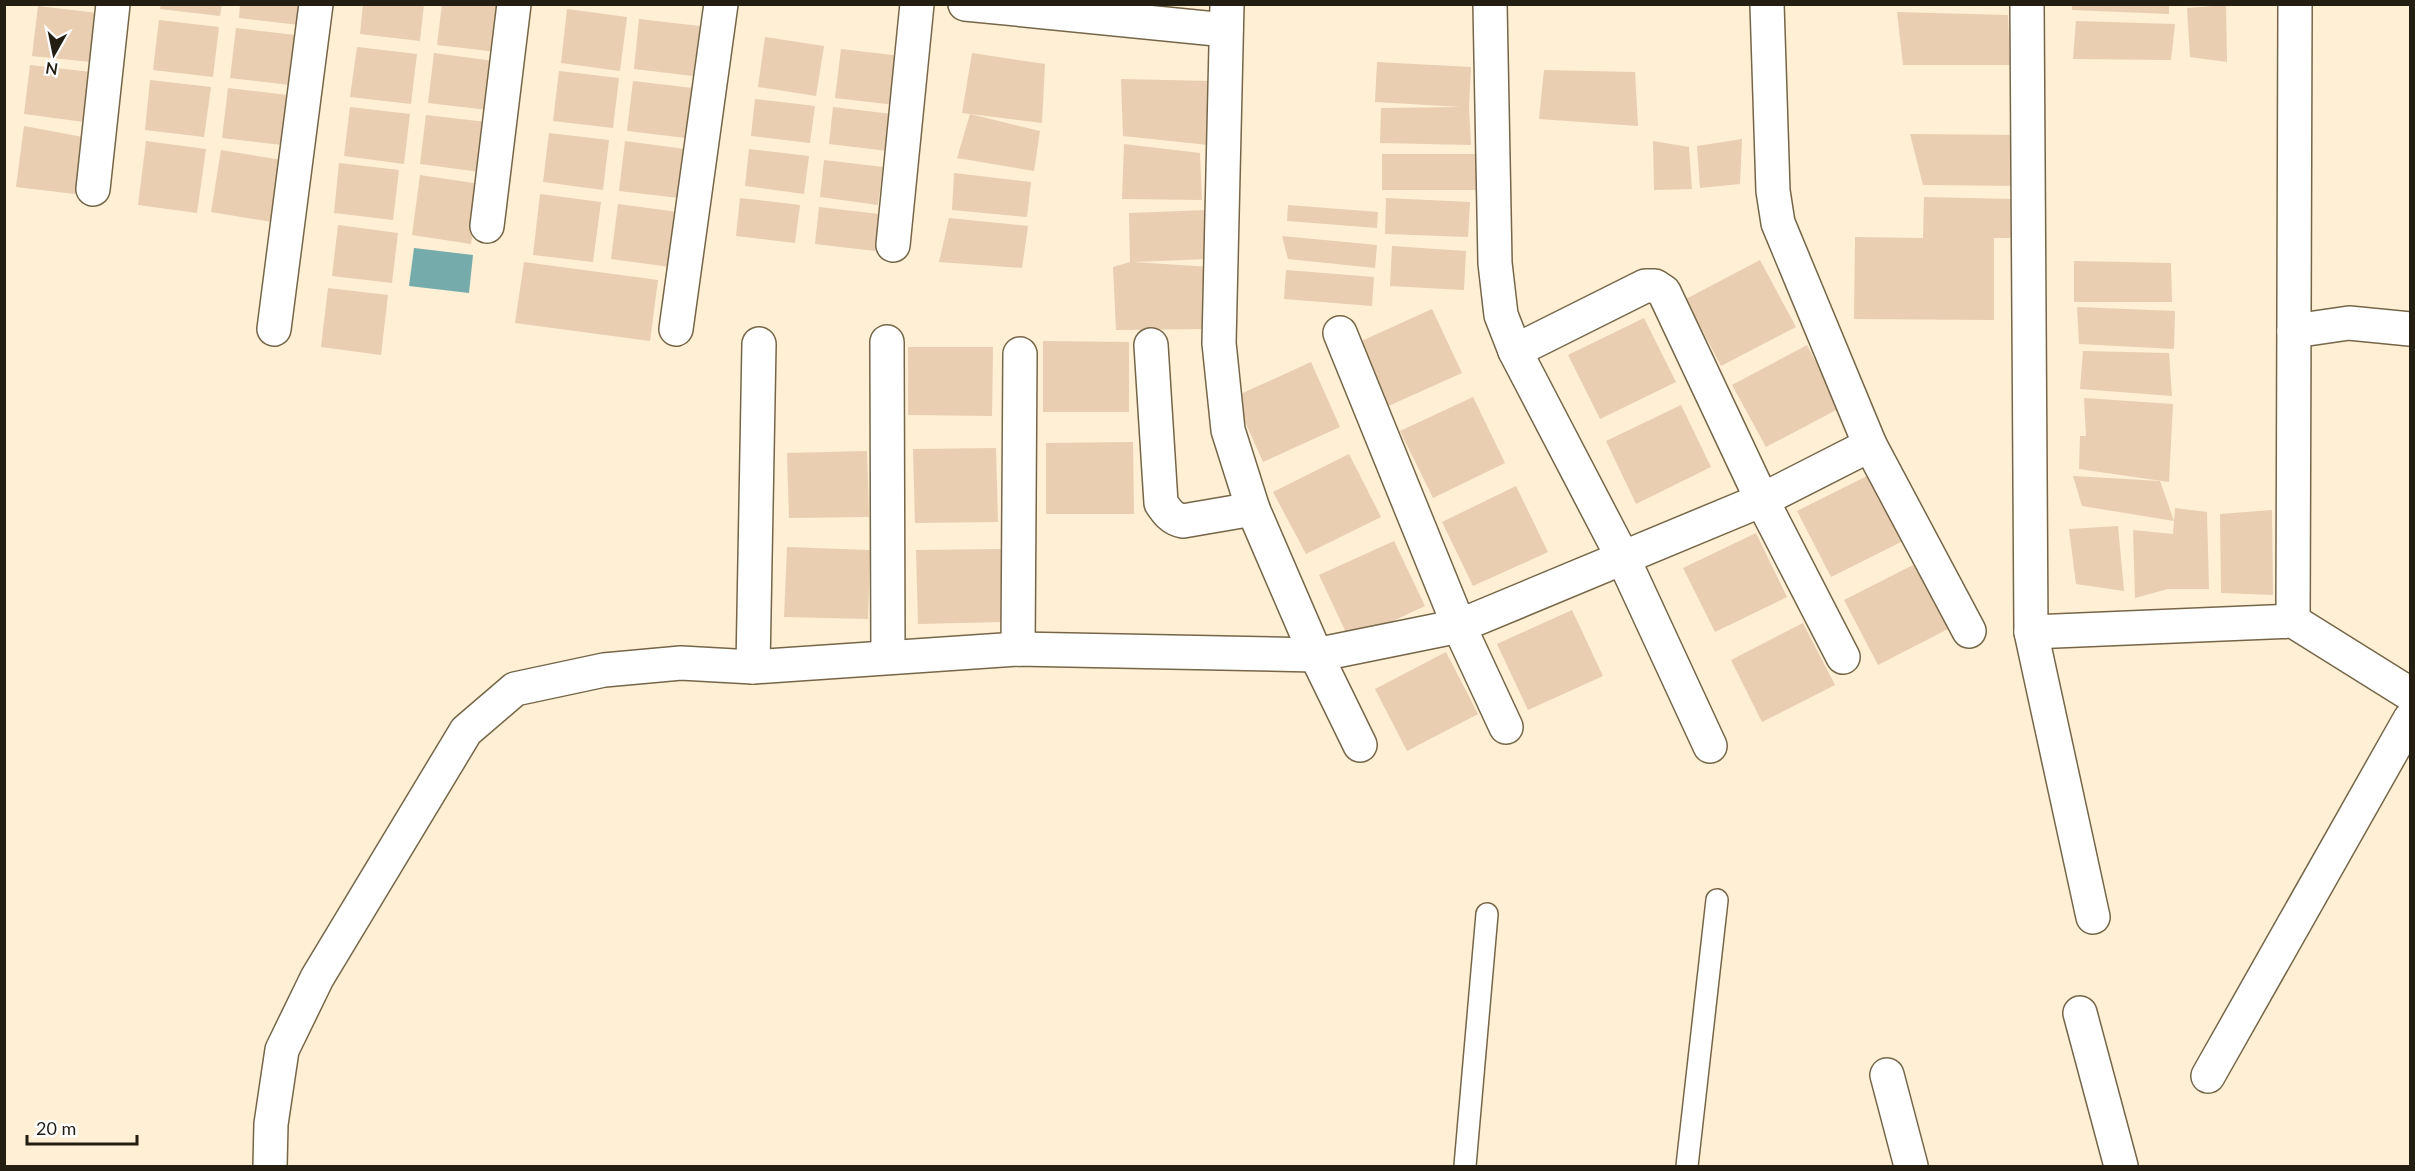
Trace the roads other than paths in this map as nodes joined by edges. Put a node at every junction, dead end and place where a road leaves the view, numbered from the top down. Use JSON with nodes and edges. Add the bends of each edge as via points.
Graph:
{"nodes":[{"id":1,"x":113,"y":4,"type":"edge"},
{"id":2,"x":316,"y":4,"type":"edge"},
{"id":3,"x":514,"y":4,"type":"edge"},
{"id":4,"x":721,"y":4,"type":"edge"},
{"id":5,"x":917,"y":4,"type":"edge"},
{"id":6,"x":965,"y":4,"type":"edge"},
{"id":7,"x":1490,"y":4,"type":"edge"},
{"id":8,"x":1767,"y":4,"type":"edge"},
{"id":9,"x":2027,"y":4,"type":"edge"},
{"id":10,"x":2295,"y":4,"type":"edge"},
{"id":11,"x":1227,"y":17,"type":"edge"},
{"id":12,"x":93,"y":189,"type":"dead end"},
{"id":13,"x":487,"y":226,"type":"dead end"},
{"id":14,"x":893,"y":245,"type":"dead end"},
{"id":15,"x":2410,"y":328,"type":"edge"},
{"id":16,"x":273,"y":329,"type":"dead end"},
{"id":17,"x":676,"y":329,"type":"dead end"},
{"id":18,"x":2294,"y":331,"type":"junction"},
{"id":19,"x":1340,"y":333,"type":"dead end"},
{"id":20,"x":887,"y":342,"type":"dead end"},
{"id":21,"x":759,"y":344,"type":"dead end"},
{"id":22,"x":1151,"y":345,"type":"dead end"},
{"id":23,"x":1515,"y":351,"type":"junction"},
{"id":24,"x":1020,"y":354,"type":"dead end"},
{"id":25,"x":1870,"y":446,"type":"junction"},
{"id":26,"x":1762,"y":500,"type":"junction"},
{"id":27,"x":1253,"y":508,"type":"junction"},
{"id":28,"x":1623,"y":558,"type":"junction"},
{"id":29,"x":2293,"y":621,"type":"junction"},
{"id":30,"x":1459,"y":626,"type":"junction"},
{"id":31,"x":1969,"y":631,"type":"dead end"},
{"id":32,"x":2031,"y":632,"type":"junction"},
{"id":33,"x":1018,"y":649,"type":"junction"},
{"id":34,"x":1316,"y":655,"type":"junction"},
{"id":35,"x":888,"y":656,"type":"junction"},
{"id":36,"x":1843,"y":657,"type":"dead end"},
{"id":37,"x":753,"y":667,"type":"junction"},
{"id":38,"x":2410,"y":694,"type":"edge"},
{"id":39,"x":2410,"y":719,"type":"edge"},
{"id":40,"x":1506,"y":727,"type":"dead end"},
{"id":41,"x":1360,"y":745,"type":"dead end"},
{"id":42,"x":1710,"y":746,"type":"dead end"},
{"id":43,"x":1717,"y":900,"type":"dead end"},
{"id":44,"x":1487,"y":914,"type":"dead end"},
{"id":45,"x":2093,"y":917,"type":"dead end"},
{"id":46,"x":2080,"y":1013,"type":"dead end"},
{"id":47,"x":1887,"y":1075,"type":"dead end"},
{"id":48,"x":2208,"y":1077,"type":"dead end"},
{"id":49,"x":270,"y":1167,"type":"edge"},
{"id":50,"x":1465,"y":1167,"type":"edge"},
{"id":51,"x":1687,"y":1167,"type":"edge"},
{"id":52,"x":1911,"y":1167,"type":"edge"},
{"id":53,"x":2121,"y":1167,"type":"edge"}],
"edges":[{"from":1,"to":12,"type":"street"},
{"from":2,"to":16,"type":"street"},
{"from":3,"to":13,"type":"street"},
{"from":4,"to":17,"type":"street"},
{"from":5,"to":14,"type":"street"},
{"from":6,"to":11,"type":"street"},
{"from":7,"to":23,"type":"street","via":[[1495,263],[1501,315]]},
{"from":8,"to":25,"type":"street","via":[[1773,191],[1778,224]]},
{"from":9,"to":32,"type":"street"},
{"from":10,"to":18,"type":"street"},
{"from":11,"to":27,"type":"street","via":[[1219,343],[1228,430]]},
{"from":15,"to":18,"type":"street","via":[[2349,322]]},
{"from":18,"to":29,"type":"street"},
{"from":19,"to":30,"type":"street"},
{"from":20,"to":35,"type":"street"},
{"from":21,"to":37,"type":"street"},
{"from":22,"to":27,"type":"street","via":[[1161,503],[1176,520],[1184,521]]},
{"from":23,"to":26,"type":"street","via":[[1645,286],[1655,286],[1664,292]]},
{"from":23,"to":28,"type":"street"},
{"from":24,"to":33,"type":"street"},
{"from":25,"to":26,"type":"street"},
{"from":25,"to":31,"type":"street"},
{"from":26,"to":28,"type":"street"},
{"from":26,"to":36,"type":"street"},
{"from":27,"to":34,"type":"street"},
{"from":28,"to":30,"type":"street"},
{"from":28,"to":42,"type":"street"},
{"from":29,"to":32,"type":"street"},
{"from":29,"to":38,"type":"street"},
{"from":30,"to":34,"type":"street"},
{"from":30,"to":40,"type":"street"},
{"from":32,"to":45,"type":"street"},
{"from":33,"to":34,"type":"street"},
{"from":33,"to":35,"type":"street"},
{"from":34,"to":41,"type":"street"},
{"from":35,"to":37,"type":"street"},
{"from":37,"to":49,"type":"street","via":[[681,663],[604,670],[515,689],[466,731],[317,978],[282,1050],[271,1124]]},
{"from":39,"to":48,"type":"street"},
{"from":43,"to":51,"type":"lane"},
{"from":44,"to":50,"type":"lane"},
{"from":46,"to":53,"type":"street"},
{"from":47,"to":52,"type":"street"}]}
